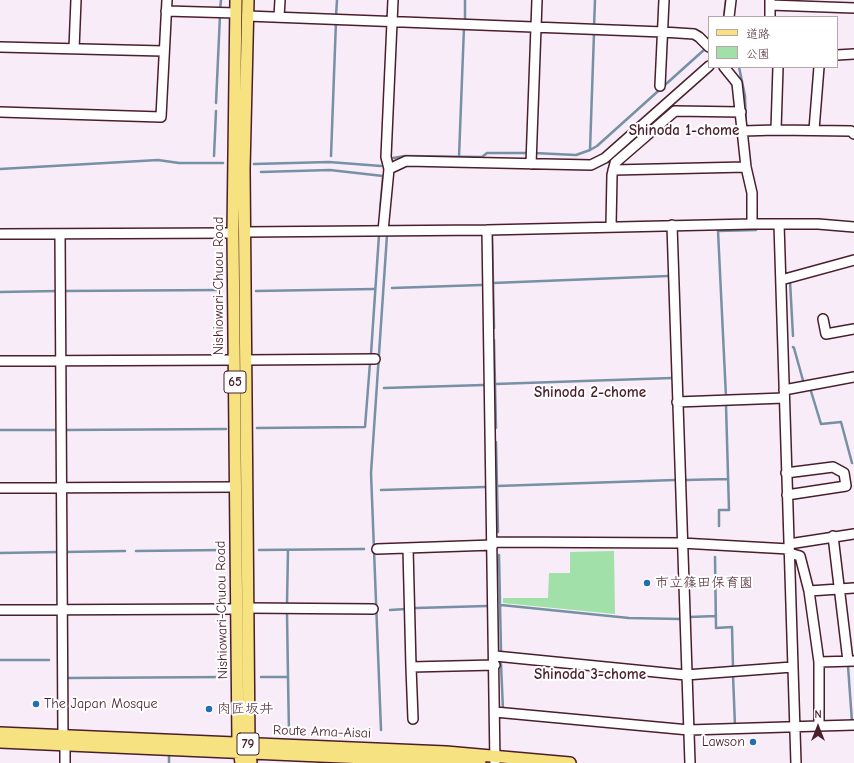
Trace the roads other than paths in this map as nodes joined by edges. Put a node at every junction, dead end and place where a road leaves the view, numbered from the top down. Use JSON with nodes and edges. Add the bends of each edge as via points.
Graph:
{"nodes":[{"id":1,"x":76,"y":0,"type":"edge"},
{"id":2,"x":167,"y":0,"type":"edge"},
{"id":3,"x":236,"y":0,"type":"edge"},
{"id":4,"x":248,"y":0,"type":"edge"},
{"id":5,"x":280,"y":0,"type":"edge"},
{"id":6,"x":393,"y":0,"type":"edge"},
{"id":7,"x":537,"y":0,"type":"edge"},
{"id":8,"x":664,"y":0,"type":"edge"},
{"id":9,"x":731,"y":0,"type":"edge"},
{"id":10,"x":770,"y":3,"type":"edge"},
{"id":11,"x":808,"y":3,"type":"edge"},
{"id":12,"x":854,"y":8,"type":"edge"},
{"id":13,"x":166,"y":11,"type":"junction"},
{"id":14,"x":242,"y":15,"type":"junction"},
{"id":15,"x":729,"y":16,"type":"edge"},
{"id":16,"x":770,"y":16,"type":"edge"},
{"id":17,"x":279,"y":17,"type":"junction"},
{"id":18,"x":392,"y":22,"type":"junction"},
{"id":19,"x":536,"y":27,"type":"junction"},
{"id":20,"x":663,"y":32,"type":"junction"},
{"id":21,"x":708,"y":46,"type":"edge"},
{"id":22,"x":0,"y":47,"type":"edge"},
{"id":23,"x":74,"y":49,"type":"junction"},
{"id":24,"x":163,"y":51,"type":"junction"},
{"id":25,"x":854,"y":54,"type":"edge"},
{"id":26,"x":838,"y":55,"type":"edge"},
{"id":27,"x":708,"y":67,"type":"edge"},
{"id":28,"x":726,"y":68,"type":"edge"},
{"id":29,"x":778,"y":68,"type":"edge"},
{"id":30,"x":819,"y":68,"type":"edge"},
{"id":31,"x":660,"y":86,"type":"dead end"},
{"id":32,"x":0,"y":112,"type":"edge"},
{"id":33,"x":741,"y":112,"type":"junction"},
{"id":34,"x":776,"y":130,"type":"junction"},
{"id":35,"x":814,"y":130,"type":"junction"},
{"id":36,"x":743,"y":131,"type":"junction"},
{"id":37,"x":854,"y":134,"type":"edge"},
{"id":38,"x":531,"y":164,"type":"junction"},
{"id":39,"x":746,"y":166,"type":"junction"},
{"id":40,"x":389,"y":169,"type":"junction"},
{"id":41,"x":613,"y":170,"type":"junction"},
{"id":42,"x":672,"y":224,"type":"junction"},
{"id":43,"x":752,"y":224,"type":"junction"},
{"id":44,"x":779,"y":224,"type":"junction"},
{"id":45,"x":611,"y":226,"type":"junction"},
{"id":46,"x":854,"y":227,"type":"edge"},
{"id":47,"x":487,"y":230,"type":"junction"},
{"id":48,"x":383,"y":231,"type":"junction"},
{"id":49,"x":239,"y":233,"type":"junction"},
{"id":50,"x":0,"y":234,"type":"edge"},
{"id":51,"x":60,"y":234,"type":"junction"},
{"id":52,"x":854,"y":260,"type":"edge"},
{"id":53,"x":781,"y":280,"type":"junction"},
{"id":54,"x":823,"y":319,"type":"dead end"},
{"id":55,"x":854,"y":329,"type":"edge"},
{"id":56,"x":375,"y":359,"type":"dead end"},
{"id":57,"x":240,"y":360,"type":"junction"},
{"id":58,"x":0,"y":361,"type":"edge"},
{"id":59,"x":61,"y":361,"type":"junction"},
{"id":60,"x":854,"y":377,"type":"edge"},
{"id":61,"x":784,"y":394,"type":"junction"},
{"id":62,"x":678,"y":402,"type":"junction"},
{"id":63,"x":786,"y":473,"type":"junction"},
{"id":64,"x":236,"y":487,"type":"junction"},
{"id":65,"x":0,"y":488,"type":"edge"},
{"id":66,"x":61,"y":488,"type":"junction"},
{"id":67,"x":787,"y":495,"type":"junction"},
{"id":68,"x":854,"y":534,"type":"edge"},
{"id":69,"x":833,"y":536,"type":"junction"},
{"id":70,"x":681,"y":543,"type":"junction"},
{"id":71,"x":493,"y":544,"type":"junction"},
{"id":72,"x":408,"y":548,"type":"junction"},
{"id":73,"x":377,"y":549,"type":"dead end"},
{"id":74,"x":789,"y":549,"type":"junction"},
{"id":75,"x":854,"y":588,"type":"edge"},
{"id":76,"x":839,"y":590,"type":"junction"},
{"id":77,"x":809,"y":592,"type":"junction"},
{"id":78,"x":242,"y":608,"type":"junction"},
{"id":79,"x":373,"y":608,"type":"dead end"},
{"id":80,"x":0,"y":610,"type":"edge"},
{"id":81,"x":62,"y":610,"type":"junction"},
{"id":82,"x":495,"y":661,"type":"junction"},
{"id":83,"x":851,"y":661,"type":"edge"},
{"id":84,"x":819,"y":662,"type":"junction"},
{"id":85,"x":411,"y":666,"type":"junction"},
{"id":86,"x":792,"y":667,"type":"junction"},
{"id":87,"x":686,"y":675,"type":"junction"},
{"id":88,"x":495,"y":712,"type":"junction"},
{"id":89,"x":413,"y":719,"type":"dead end"},
{"id":90,"x":854,"y":725,"type":"edge"},
{"id":91,"x":819,"y":726,"type":"junction"},
{"id":92,"x":794,"y":727,"type":"junction"},
{"id":93,"x":688,"y":730,"type":"junction"},
{"id":94,"x":0,"y":733,"type":"edge"},
{"id":95,"x":64,"y":740,"type":"junction"},
{"id":96,"x":0,"y":742,"type":"edge"},
{"id":97,"x":245,"y":753,"type":"edge"},
{"id":98,"x":375,"y":760,"type":"edge"},
{"id":99,"x":496,"y":760,"type":"edge"},
{"id":100,"x":65,"y":763,"type":"edge"},
{"id":101,"x":480,"y":763,"type":"edge"},
{"id":102,"x":570,"y":763,"type":"edge"},
{"id":103,"x":690,"y":763,"type":"edge"},
{"id":104,"x":796,"y":763,"type":"edge"}],
"edges":[{"from":1,"to":23,"type":"street"},
{"from":2,"to":13,"type":"street"},
{"from":3,"to":14,"type":"main road","name":"Nishiowari-Chuou Road","number":"65"},
{"from":4,"to":14,"type":"main road","name":"Nishiowari-Chuou Road","number":"65"},
{"from":5,"to":17,"type":"street"},
{"from":6,"to":18,"type":"street"},
{"from":7,"to":19,"type":"street"},
{"from":8,"to":20,"type":"street"},
{"from":9,"to":15,"type":"street"},
{"from":10,"to":11,"type":"street"},
{"from":10,"to":16,"type":"street"},
{"from":11,"to":12,"type":"street"},
{"from":13,"to":14,"type":"street"},
{"from":13,"to":24,"type":"street"},
{"from":14,"to":17,"type":"street"},
{"from":14,"to":49,"type":"main road","name":"Nishiowari-Chuou Road","number":"65","via":[[244,168]]},
{"from":17,"to":18,"type":"street"},
{"from":18,"to":19,"type":"street"},
{"from":18,"to":40,"type":"street","via":[[386,157]]},
{"from":19,"to":20,"type":"street"},
{"from":19,"to":38,"type":"street"},
{"from":20,"to":21,"type":"street","via":[[694,34]]},
{"from":20,"to":31,"type":"street"},
{"from":22,"to":23,"type":"street"},
{"from":23,"to":24,"type":"street"},
{"from":24,"to":32,"type":"street","via":[[161,117]]},
{"from":25,"to":26,"type":"street"},
{"from":27,"to":38,"type":"street","via":[[600,161],[591,165]]},
{"from":28,"to":33,"type":"street","via":[[737,83]]},
{"from":29,"to":34,"type":"street"},
{"from":30,"to":35,"type":"street"},
{"from":33,"to":36,"type":"street"},
{"from":33,"to":41,"type":"street","via":[[675,111],[615,163]]},
{"from":34,"to":35,"type":"street"},
{"from":34,"to":36,"type":"street"},
{"from":35,"to":37,"type":"street","via":[[851,131]]},
{"from":36,"to":39,"type":"street"},
{"from":38,"to":40,"type":"street","via":[[406,161]]},
{"from":39,"to":41,"type":"street"},
{"from":39,"to":43,"type":"street","via":[[752,194]]},
{"from":40,"to":48,"type":"street"},
{"from":41,"to":45,"type":"street"},
{"from":42,"to":43,"type":"street"},
{"from":42,"to":45,"type":"street"},
{"from":42,"to":62,"type":"street"},
{"from":43,"to":44,"type":"street"},
{"from":44,"to":46,"type":"street"},
{"from":44,"to":53,"type":"street"},
{"from":45,"to":47,"type":"street"},
{"from":47,"to":48,"type":"street"},
{"from":47,"to":71,"type":"street"},
{"from":48,"to":49,"type":"street"},
{"from":49,"to":51,"type":"street"},
{"from":49,"to":57,"type":"main road","name":"Nishiowari-Chuou Road","number":"65"},
{"from":50,"to":51,"type":"street"},
{"from":51,"to":59,"type":"street"},
{"from":52,"to":53,"type":"street"},
{"from":53,"to":61,"type":"street"},
{"from":54,"to":55,"type":"street","via":[[826,334]]},
{"from":56,"to":57,"type":"street"},
{"from":57,"to":59,"type":"street"},
{"from":57,"to":64,"type":"main road","name":"Nishiowari-Chuou Road","number":"65"},
{"from":57,"to":78,"type":"main road","name":"Nishiowari-Chuou Road","number":"65"},
{"from":58,"to":59,"type":"street"},
{"from":59,"to":66,"type":"street"},
{"from":60,"to":61,"type":"street"},
{"from":61,"to":62,"type":"street"},
{"from":61,"to":63,"type":"street"},
{"from":62,"to":70,"type":"street"},
{"from":63,"to":67,"type":"street"},
{"from":63,"to":67,"type":"street","via":[[833,467],[844,473],[846,486]]},
{"from":64,"to":66,"type":"street"},
{"from":64,"to":78,"type":"main road","name":"Nishiowari-Chuou Road","number":"65"},
{"from":65,"to":66,"type":"street"},
{"from":66,"to":81,"type":"street"},
{"from":67,"to":74,"type":"street"},
{"from":68,"to":69,"type":"street"},
{"from":69,"to":74,"type":"street"},
{"from":69,"to":76,"type":"street"},
{"from":70,"to":71,"type":"street"},
{"from":70,"to":74,"type":"street"},
{"from":70,"to":87,"type":"street"},
{"from":71,"to":72,"type":"street"},
{"from":71,"to":82,"type":"street"},
{"from":72,"to":73,"type":"street"},
{"from":72,"to":85,"type":"street"},
{"from":74,"to":77,"type":"street","via":[[800,556]]},
{"from":74,"to":86,"type":"street"},
{"from":75,"to":76,"type":"street"},
{"from":76,"to":77,"type":"street"},
{"from":76,"to":83,"type":"street"},
{"from":77,"to":84,"type":"street"},
{"from":78,"to":79,"type":"street"},
{"from":78,"to":81,"type":"street"},
{"from":78,"to":97,"type":"main road","name":"Nishiowari-Chuou Road","number":"65"},
{"from":80,"to":81,"type":"street"},
{"from":81,"to":95,"type":"street"},
{"from":82,"to":85,"type":"street"},
{"from":82,"to":87,"type":"street"},
{"from":82,"to":88,"type":"street"},
{"from":83,"to":84,"type":"street"},
{"from":84,"to":91,"type":"street"},
{"from":85,"to":89,"type":"street"},
{"from":86,"to":87,"type":"street"},
{"from":86,"to":92,"type":"street"},
{"from":87,"to":93,"type":"street"},
{"from":88,"to":93,"type":"street"},
{"from":88,"to":99,"type":"street"},
{"from":90,"to":91,"type":"street"},
{"from":91,"to":92,"type":"street"},
{"from":92,"to":93,"type":"street"},
{"from":92,"to":104,"type":"street"},
{"from":93,"to":103,"type":"street"},
{"from":94,"to":95,"type":"main road","name":"Route Ama-Aisai","number":"79"},
{"from":95,"to":96,"type":"main road","name":"Route Ama-Aisai","number":"79"},
{"from":95,"to":97,"type":"main road","name":"Route Ama-Aisai","number":"79"},
{"from":95,"to":100,"type":"street"},
{"from":97,"to":98,"type":"main road","name":"Route Ama-Aisai","number":"79"},
{"from":97,"to":99,"type":"main road","name":"Route Ama-Aisai","number":"79","via":[[446,752]]},
{"from":98,"to":101,"type":"main road","name":"Route Ama-Aisai","number":"79"},
{"from":99,"to":102,"type":"main road","name":"Route Ama-Aisai","number":"79","via":[[510,757]]}]}
